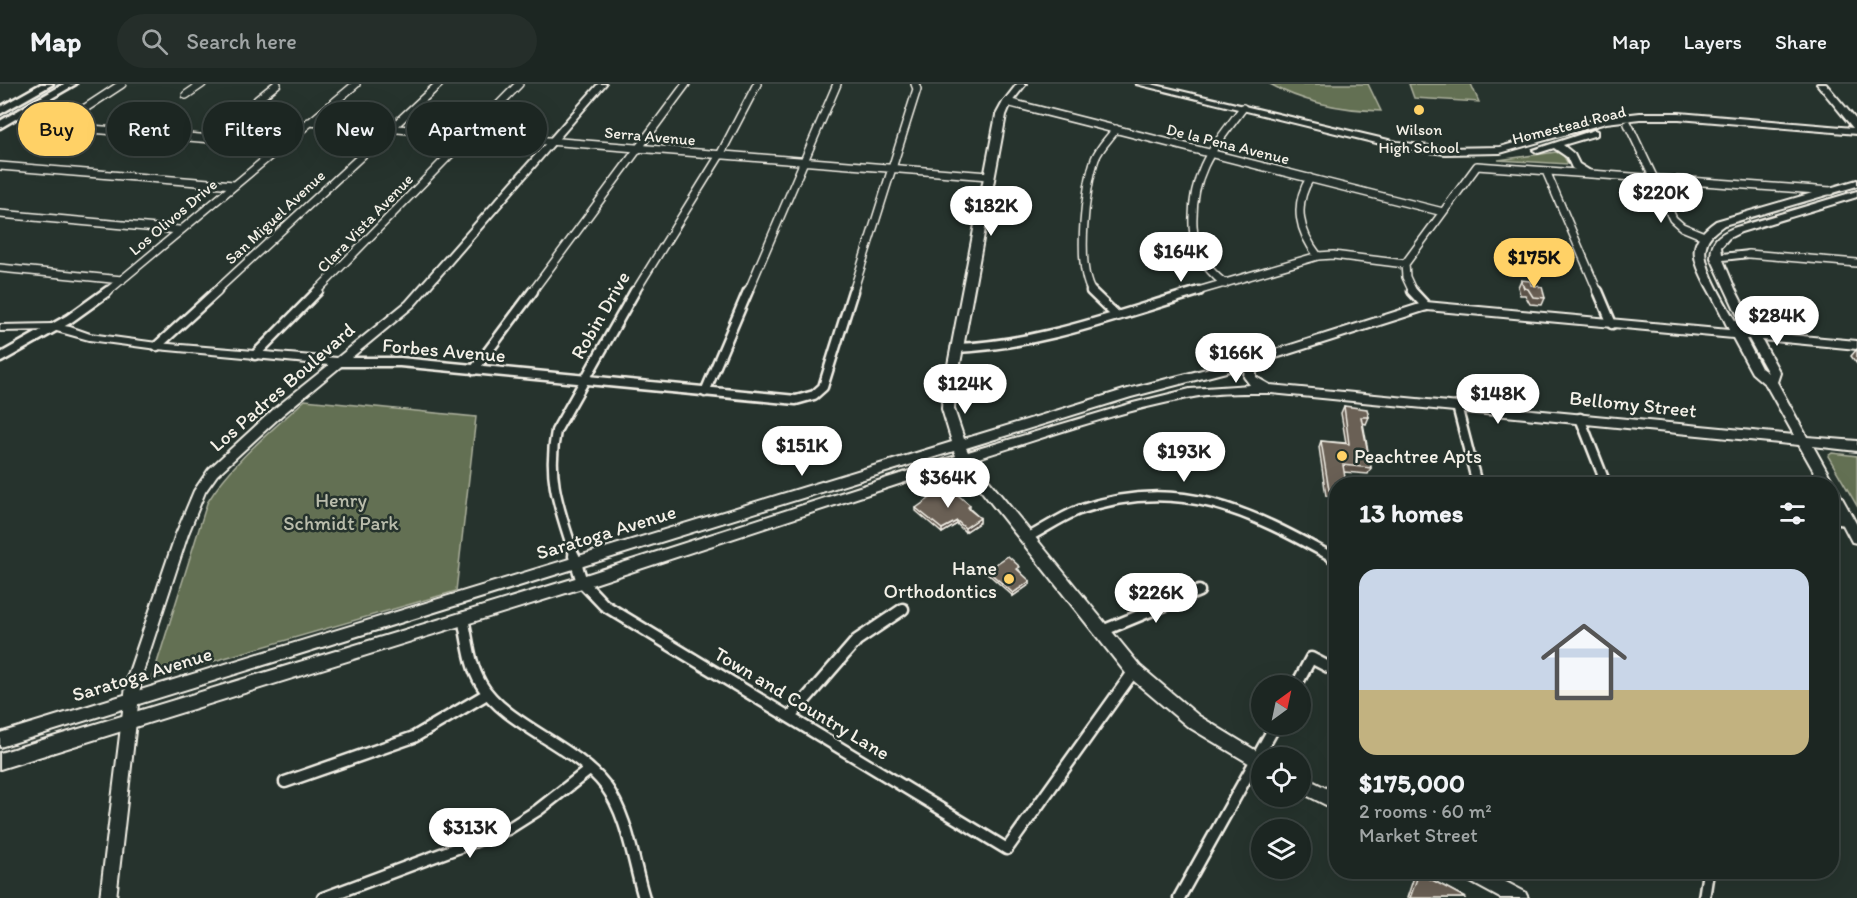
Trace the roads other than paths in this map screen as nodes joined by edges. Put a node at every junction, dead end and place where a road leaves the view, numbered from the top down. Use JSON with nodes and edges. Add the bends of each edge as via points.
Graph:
{"nodes":[{"id":1,"x":48,"y":84,"type":"edge"},
{"id":2,"x":70,"y":84,"type":"edge"},
{"id":3,"x":123,"y":84,"type":"edge"},
{"id":4,"x":202,"y":84,"type":"edge"},
{"id":5,"x":277,"y":84,"type":"edge"},
{"id":6,"x":356,"y":84,"type":"edge"},
{"id":7,"x":439,"y":84,"type":"edge"},
{"id":8,"x":519,"y":84,"type":"edge"},
{"id":9,"x":602,"y":84,"type":"edge"},
{"id":10,"x":686,"y":84,"type":"edge"},
{"id":11,"x":757,"y":84,"type":"edge"},
{"id":12,"x":837,"y":84,"type":"edge"},
{"id":13,"x":915,"y":84,"type":"edge"},
{"id":14,"x":1022,"y":84,"type":"edge"},
{"id":15,"x":1140,"y":84,"type":"edge"},
{"id":16,"x":1821,"y":84,"type":"edge"},
{"id":17,"x":186,"y":95,"type":"dead end"},
{"id":18,"x":257,"y":100,"type":"dead end"},
{"id":19,"x":501,"y":102,"type":"edge"},
{"id":20,"x":1007,"y":102,"type":"junction"},
{"id":21,"x":1243,"y":108,"type":"junction"},
{"id":22,"x":0,"y":111,"type":"edge"},
{"id":23,"x":309,"y":122,"type":"junction"},
{"id":24,"x":315,"y":123,"type":"edge"},
{"id":25,"x":395,"y":124,"type":"edge"},
{"id":26,"x":1628,"y":124,"type":"junction"},
{"id":27,"x":0,"y":126,"type":"edge"},
{"id":28,"x":303,"y":127,"type":"edge"},
{"id":29,"x":1116,"y":129,"type":"junction"},
{"id":30,"x":1856,"y":131,"type":"edge"},
{"id":31,"x":203,"y":138,"type":"edge"},
{"id":32,"x":1548,"y":138,"type":"junction"},
{"id":33,"x":1578,"y":138,"type":"junction"},
{"id":34,"x":547,"y":142,"type":"edge"},
{"id":35,"x":552,"y":142,"type":"junction"},
{"id":36,"x":1397,"y":145,"type":"junction"},
{"id":37,"x":1558,"y":145,"type":"junction"},
{"id":38,"x":637,"y":148,"type":"junction"},
{"id":39,"x":1210,"y":153,"type":"junction"},
{"id":40,"x":720,"y":155,"type":"junction"},
{"id":41,"x":269,"y":156,"type":"edge"},
{"id":42,"x":361,"y":156,"type":"edge"},
{"id":43,"x":449,"y":156,"type":"edge"},
{"id":44,"x":1582,"y":156,"type":"junction"},
{"id":45,"x":804,"y":161,"type":"junction"},
{"id":46,"x":0,"y":166,"type":"edge"},
{"id":47,"x":892,"y":168,"type":"junction"},
{"id":48,"x":1546,"y":171,"type":"junction"},
{"id":49,"x":1589,"y":174,"type":"junction"},
{"id":50,"x":987,"y":176,"type":"junction"},
{"id":51,"x":1310,"y":178,"type":"junction"},
{"id":52,"x":1651,"y":178,"type":"junction"},
{"id":53,"x":1857,"y":183,"type":"edge"},
{"id":54,"x":234,"y":184,"type":"junction"},
{"id":55,"x":1831,"y":191,"type":"junction"},
{"id":56,"x":1856,"y":195,"type":"edge"},
{"id":57,"x":1443,"y":212,"type":"junction"},
{"id":58,"x":0,"y":214,"type":"edge"},
{"id":59,"x":179,"y":230,"type":"junction"},
{"id":60,"x":1704,"y":236,"type":"junction"},
{"id":61,"x":1749,"y":254,"type":"joint"},
{"id":62,"x":1318,"y":256,"type":"junction"},
{"id":63,"x":1716,"y":258,"type":"junction"},
{"id":64,"x":1857,"y":262,"type":"edge"},
{"id":65,"x":1405,"y":264,"type":"junction"},
{"id":66,"x":0,"y":268,"type":"edge"},
{"id":67,"x":122,"y":280,"type":"junction"},
{"id":68,"x":1225,"y":284,"type":"junction"},
{"id":69,"x":1426,"y":306,"type":"junction"},
{"id":70,"x":1117,"y":316,"type":"junction"},
{"id":71,"x":1612,"y":324,"type":"junction"},
{"id":72,"x":52,"y":327,"type":"junction"},
{"id":73,"x":0,"y":328,"type":"edge"},
{"id":74,"x":1737,"y":334,"type":"junction"},
{"id":75,"x":1754,"y":336,"type":"junction"},
{"id":76,"x":1857,"y":345,"type":"edge"},
{"id":77,"x":157,"y":346,"type":"junction"},
{"id":78,"x":956,"y":348,"type":"junction"},
{"id":79,"x":255,"y":355,"type":"junction"},
{"id":80,"x":0,"y":358,"type":"edge"},
{"id":81,"x":1256,"y":360,"type":"junction"},
{"id":82,"x":340,"y":362,"type":"junction"},
{"id":83,"x":1226,"y":368,"type":"junction"},
{"id":84,"x":474,"y":370,"type":"junction"},
{"id":85,"x":582,"y":381,"type":"junction"},
{"id":86,"x":1771,"y":382,"type":"junction"},
{"id":87,"x":1229,"y":388,"type":"junction"},
{"id":88,"x":1271,"y":389,"type":"junction"},
{"id":89,"x":705,"y":392,"type":"junction"},
{"id":90,"x":1190,"y":393,"type":"joint"},
{"id":91,"x":1457,"y":406,"type":"junction"},
{"id":92,"x":1580,"y":418,"type":"junction"},
{"id":93,"x":1803,"y":441,"type":"junction"},
{"id":94,"x":1857,"y":446,"type":"edge"},
{"id":95,"x":960,"y":452,"type":"junction"},
{"id":96,"x":1475,"y":477,"type":"edge"},
{"id":97,"x":1603,"y":477,"type":"edge"},
{"id":98,"x":1823,"y":477,"type":"edge"},
{"id":99,"x":1839,"y":506,"type":"edge"},
{"id":100,"x":1839,"y":520,"type":"edge"},
{"id":101,"x":1847,"y":521,"type":"junction"},
{"id":102,"x":1027,"y":538,"type":"junction"},
{"id":103,"x":1857,"y":538,"type":"edge"},
{"id":104,"x":1329,"y":555,"type":"edge"},
{"id":105,"x":576,"y":564,"type":"junction"},
{"id":106,"x":582,"y":582,"type":"junction"},
{"id":107,"x":1199,"y":591,"type":"dead end"},
{"id":108,"x":903,"y":609,"type":"dead end"},
{"id":109,"x":463,"y":618,"type":"junction"},
{"id":110,"x":1102,"y":631,"type":"junction"},
{"id":111,"x":1329,"y":667,"type":"edge"},
{"id":112,"x":1134,"y":671,"type":"junction"},
{"id":113,"x":1302,"y":675,"type":"edge"},
{"id":114,"x":487,"y":694,"type":"junction"},
{"id":115,"x":131,"y":699,"type":"junction"},
{"id":116,"x":790,"y":717,"type":"junction"},
{"id":117,"x":130,"y":720,"type":"junction"},
{"id":118,"x":0,"y":740,"type":"edge"},
{"id":119,"x":1251,"y":756,"type":"edge"},
{"id":120,"x":0,"y":761,"type":"edge"},
{"id":121,"x":589,"y":770,"type":"junction"},
{"id":122,"x":1251,"y":775,"type":"edge"},
{"id":123,"x":285,"y":782,"type":"dead end"},
{"id":124,"x":1311,"y":789,"type":"edge"},
{"id":125,"x":1329,"y":798,"type":"edge"},
{"id":126,"x":1482,"y":879,"type":"edge"},
{"id":127,"x":1707,"y":879,"type":"edge"},
{"id":128,"x":108,"y":898,"type":"edge"},
{"id":129,"x":323,"y":898,"type":"edge"},
{"id":130,"x":644,"y":898,"type":"edge"},
{"id":131,"x":1179,"y":898,"type":"edge"},
{"id":132,"x":1519,"y":898,"type":"edge"},
{"id":133,"x":1704,"y":898,"type":"edge"}],
"edges":[{"from":1,"to":22,"type":"highway"},
{"from":2,"to":27,"type":"highway"},
{"from":3,"to":31,"type":"street","via":[[61,124]]},
{"from":4,"to":17,"type":"street"},
{"from":5,"to":18,"type":"street"},
{"from":6,"to":23,"type":"street","name":"Los Olivos Drive"},
{"from":7,"to":25,"type":"street","name":"San Miguel Avenue"},
{"from":8,"to":19,"type":"street","name":"Clara Vista Avenue"},
{"from":9,"to":35,"type":"street","name":"Los Padres Boulevard"},
{"from":10,"to":38,"type":"street"},
{"from":11,"to":40,"type":"street","name":"Robin Drive"},
{"from":12,"to":45,"type":"street"},
{"from":13,"to":47,"type":"street","via":[[917,89]]},
{"from":14,"to":20,"type":"main road"},
{"from":15,"to":21,"type":"main road","name":"Homestead Road"},
{"from":16,"to":30,"type":"main road"},
{"from":20,"to":29,"type":"street","name":"De la Pena Avenue"},
{"from":20,"to":50,"type":"main road"},
{"from":21,"to":36,"type":"main road","name":"Homestead Road"},
{"from":21,"to":39,"type":"street"},
{"from":23,"to":24,"type":"street","name":"Serra Avenue"},
{"from":23,"to":28,"type":"street","name":"Los Olivos Drive"},
{"from":26,"to":30,"type":"main road","name":"Homestead Road"},
{"from":26,"to":33,"type":"main road","name":"Homestead Road"},
{"from":26,"to":52,"type":"street","via":[[1652,172]]},
{"from":29,"to":39,"type":"street","name":"De la Pena Avenue"},
{"from":29,"to":70,"type":"street","via":[[1091,170],[1083,270],[1090,291]]},
{"from":30,"to":32,"type":"main road","name":"Homestead Road","via":[[1656,115],[1605,120]]},
{"from":32,"to":36,"type":"main road","name":"Homestead Road","via":[[1500,150],[1471,152]]},
{"from":32,"to":37,"type":"main road"},
{"from":33,"to":37,"type":"main road","name":"Homestead Road"},
{"from":33,"to":44,"type":"main road","via":[[1576,143]]},
{"from":34,"to":35,"type":"street","name":"Serra Avenue"},
{"from":35,"to":38,"type":"street","name":"Serra Avenue"},
{"from":35,"to":82,"type":"street","name":"Los Padres Boulevard","via":[[424,290]]},
{"from":36,"to":37,"type":"main road","name":"Homestead Road","via":[[1429,153],[1485,157]]},
{"from":37,"to":44,"type":"main road"},
{"from":37,"to":49,"type":"main road","via":[[1571,156],[1575,166]]},
{"from":38,"to":40,"type":"street","name":"Serra Avenue"},
{"from":38,"to":84,"type":"street"},
{"from":39,"to":51,"type":"street","name":"De la Pena Avenue"},
{"from":39,"to":68,"type":"street","via":[[1196,180],[1196,248],[1205,266]]},
{"from":40,"to":45,"type":"street","name":"Serra Avenue"},
{"from":40,"to":85,"type":"street","name":"Robin Drive"},
{"from":41,"to":54,"type":"street","name":"Los Olivos Drive"},
{"from":42,"to":77,"type":"street","name":"San Miguel Avenue"},
{"from":43,"to":79,"type":"street","name":"Clara Vista Avenue"},
{"from":44,"to":49,"type":"main road"},
{"from":45,"to":47,"type":"street","name":"Serra Avenue"},
{"from":45,"to":89,"type":"street"},
{"from":46,"to":54,"type":"street"},
{"from":47,"to":50,"type":"street","name":"Serra Avenue"},
{"from":47,"to":89,"type":"street","name":"Forbes Avenue","via":[[823,387],[814,395],[796,400]]},
{"from":48,"to":49,"type":"street"},
{"from":48,"to":57,"type":"street","via":[[1474,168]]},
{"from":48,"to":71,"type":"street"},
{"from":49,"to":52,"type":"street"},
{"from":50,"to":78,"type":"main road"},
{"from":51,"to":57,"type":"street","name":"De la Pena Avenue"},
{"from":51,"to":62,"type":"street","via":[[1299,202],[1300,230]]},
{"from":52,"to":55,"type":"street"},
{"from":52,"to":60,"type":"street","via":[[1675,222]]},
{"from":53,"to":55,"type":"main road"},
{"from":54,"to":59,"type":"street","name":"Los Olivos Drive"},
{"from":55,"to":60,"type":"main road","via":[[1730,220]]},
{"from":56,"to":63,"type":"main road","via":[[1737,230],[1716,247]]},
{"from":57,"to":65,"type":"street"},
{"from":58,"to":59,"type":"street"},
{"from":59,"to":67,"type":"street","name":"Los Olivos Drive"},
{"from":60,"to":74,"type":"main road","via":[[1698,251],[1701,264]]},
{"from":61,"to":63,"type":"main road"},
{"from":61,"to":64,"type":"street"},
{"from":62,"to":65,"type":"street"},
{"from":62,"to":68,"type":"street"},
{"from":63,"to":75,"type":"main road"},
{"from":65,"to":69,"type":"street","via":[[1407,286]]},
{"from":66,"to":67,"type":"street"},
{"from":67,"to":72,"type":"street","name":"Los Olivos Drive","via":[[88,307]]},
{"from":68,"to":70,"type":"street"},
{"from":69,"to":71,"type":"main road"},
{"from":69,"to":81,"type":"main road","name":"Saratoga Avenue"},
{"from":70,"to":78,"type":"street","via":[[1025,341]]},
{"from":71,"to":74,"type":"main road"},
{"from":72,"to":73,"type":"street","name":"Forbes Avenue"},
{"from":72,"to":77,"type":"street","name":"Forbes Avenue","via":[[89,337]]},
{"from":72,"to":80,"type":"street","name":"Los Olivos Drive"},
{"from":74,"to":75,"type":"main road"},
{"from":74,"to":86,"type":"main road","via":[[1756,370]]},
{"from":75,"to":76,"type":"main road"},
{"from":75,"to":86,"type":"main road","via":[[1774,373]]},
{"from":77,"to":79,"type":"street","name":"Forbes Avenue"},
{"from":78,"to":95,"type":"main road","via":[[948,409]]},
{"from":79,"to":82,"type":"street","name":"Forbes Avenue"},
{"from":81,"to":83,"type":"main road","name":"Saratoga Avenue"},
{"from":81,"to":88,"type":"main road","via":[[1248,369],[1250,377]]},
{"from":82,"to":84,"type":"street","name":"Forbes Avenue","via":[[400,362]]},
{"from":82,"to":115,"type":"street","name":"Los Padres Boulevard","via":[[237,448],[200,491],[157,608]]},
{"from":83,"to":87,"type":"main road","via":[[1236,378]]},
{"from":83,"to":95,"type":"main road","name":"Saratoga Avenue","via":[[1128,393]]},
{"from":84,"to":85,"type":"street","name":"Forbes Avenue"},
{"from":85,"to":89,"type":"street","name":"Forbes Avenue"},
{"from":85,"to":105,"type":"street","name":"Robin Drive","via":[[556,431],[551,455],[553,486]]},
{"from":86,"to":93,"type":"main road"},
{"from":87,"to":88,"type":"main road","name":"Bellomy Street"},
{"from":87,"to":90,"type":"main road","name":"Bellomy Street"},
{"from":88,"to":91,"type":"main road","name":"Bellomy Street"},
{"from":90,"to":95,"type":"main road","name":"Saratoga Avenue"},
{"from":91,"to":92,"type":"main road","name":"Bellomy Street"},
{"from":91,"to":96,"type":"street"},
{"from":92,"to":93,"type":"main road","name":"Bellomy Street"},
{"from":92,"to":97,"type":"street"},
{"from":93,"to":94,"type":"main road","name":"Bellomy Street"},
{"from":93,"to":98,"type":"main road"},
{"from":95,"to":102,"type":"main road"},
{"from":95,"to":105,"type":"main road","name":"Saratoga Avenue"},
{"from":95,"to":106,"type":"main road","name":"Saratoga Avenue"},
{"from":99,"to":101,"type":"main road"},
{"from":100,"to":101,"type":"street"},
{"from":101,"to":103,"type":"main road"},
{"from":102,"to":104,"type":"street","via":[[1078,510],[1102,502],[1134,495],[1170,495],[1238,509]]},
{"from":102,"to":110,"type":"main road"},
{"from":105,"to":106,"type":"street","name":"Robin Drive"},
{"from":105,"to":115,"type":"main road","name":"Saratoga Avenue"},
{"from":106,"to":109,"type":"main road","name":"Saratoga Avenue"},
{"from":106,"to":116,"type":"street","name":"Town and Country Lane","via":[[604,605]]},
{"from":107,"to":110,"type":"street"},
{"from":108,"to":116,"type":"street","via":[[857,640]]},
{"from":109,"to":114,"type":"street","via":[[469,659]]},
{"from":109,"to":117,"type":"main road","name":"Saratoga Avenue"},
{"from":110,"to":112,"type":"main road"},
{"from":111,"to":113,"type":"street","via":[[1311,658]]},
{"from":112,"to":116,"type":"street","name":"Town and Country Lane","via":[[1007,849]]},
{"from":112,"to":119,"type":"main road","via":[[1192,721]]},
{"from":114,"to":121,"type":"street"},
{"from":114,"to":123,"type":"street","via":[[414,737]]},
{"from":115,"to":117,"type":"street","name":"Los Padres Boulevard"},
{"from":115,"to":118,"type":"main road","name":"Saratoga Avenue"},
{"from":117,"to":120,"type":"main road","name":"Saratoga Avenue"},
{"from":117,"to":128,"type":"street","name":"Los Padres Boulevard"},
{"from":121,"to":129,"type":"street","via":[[508,829]]},
{"from":121,"to":130,"type":"street","via":[[614,799]]},
{"from":122,"to":131,"type":"street"},
{"from":124,"to":125,"type":"main road"},
{"from":126,"to":132,"type":"main road"},
{"from":127,"to":133,"type":"street"}]}
